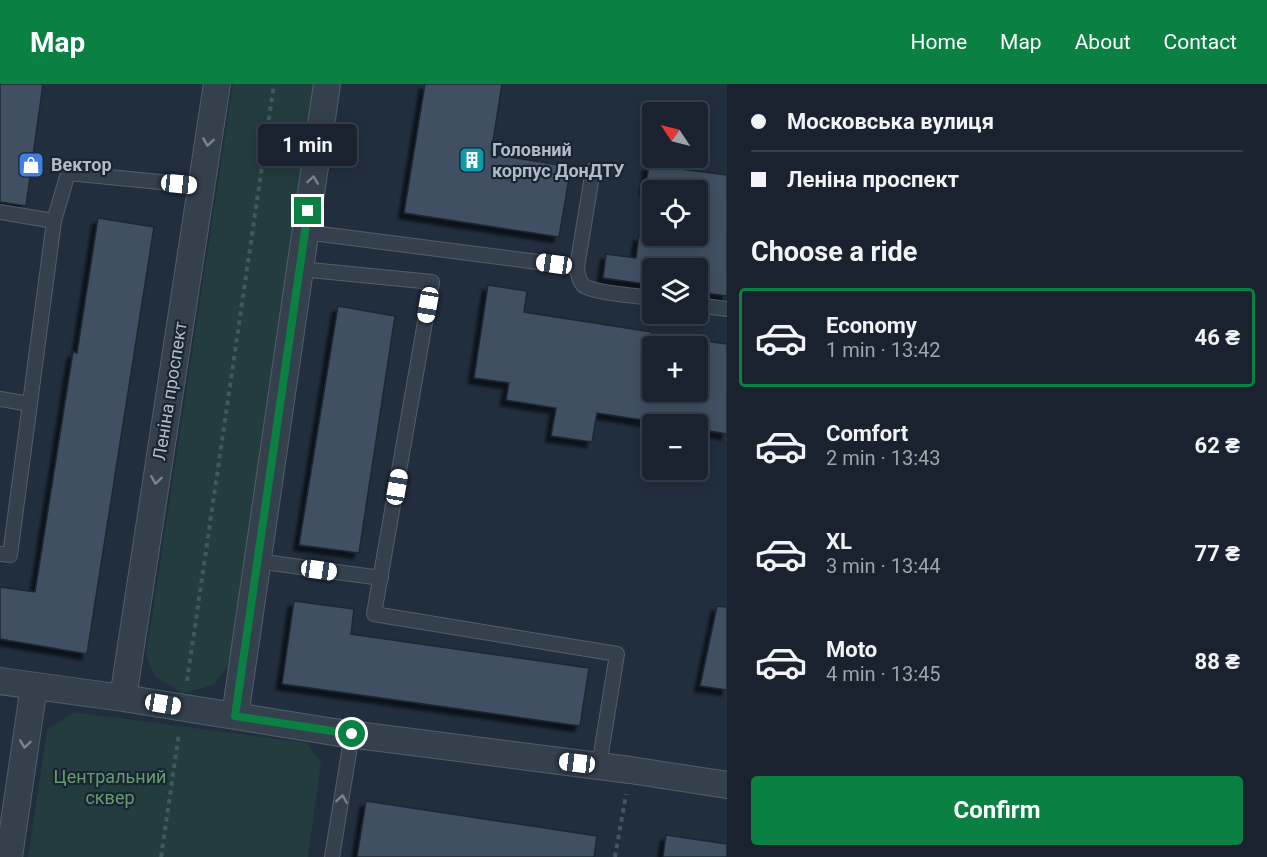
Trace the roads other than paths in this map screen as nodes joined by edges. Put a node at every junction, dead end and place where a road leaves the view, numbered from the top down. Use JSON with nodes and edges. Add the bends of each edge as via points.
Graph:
{"nodes":[{"id":1,"x":217,"y":84,"type":"edge"},
{"id":2,"x":327,"y":84,"type":"edge"},
{"id":3,"x":592,"y":170,"type":"dead end"},
{"id":4,"x":201,"y":186,"type":"junction"},
{"id":5,"x":0,"y":212,"type":"edge"},
{"id":6,"x":54,"y":221,"type":"junction"},
{"id":7,"x":305,"y":232,"type":"junction"},
{"id":8,"x":577,"y":267,"type":"junction"},
{"id":9,"x":300,"y":269,"type":"junction"},
{"id":10,"x":642,"y":297,"type":"edge"},
{"id":11,"x":708,"y":306,"type":"edge"},
{"id":12,"x":727,"y":309,"type":"edge"},
{"id":13,"x":0,"y":399,"type":"edge"},
{"id":14,"x":30,"y":404,"type":"junction"},
{"id":15,"x":0,"y":554,"type":"edge"},
{"id":16,"x":257,"y":561,"type":"junction"},
{"id":17,"x":381,"y":578,"type":"junction"},
{"id":18,"x":0,"y":681,"type":"edge"},
{"id":19,"x":34,"y":686,"type":"junction"},
{"id":20,"x":123,"y":698,"type":"junction"},
{"id":21,"x":235,"y":716,"type":"junction"},
{"id":22,"x":352,"y":734,"type":"junction"},
{"id":23,"x":599,"y":766,"type":"junction"},
{"id":24,"x":727,"y":785,"type":"edge"},
{"id":25,"x":9,"y":857,"type":"edge"},
{"id":26,"x":332,"y":857,"type":"edge"}],
"edges":[{"from":1,"to":4,"type":"street","name":"Леніна проспект","one_way":true},
{"from":7,"to":2,"type":"street","one_way":true},
{"from":3,"to":8,"type":"lane"},
{"from":4,"to":6,"type":"lane","via":[[68,173]]},
{"from":4,"to":20,"type":"street","name":"Леніна проспект","one_way":true},
{"from":5,"to":6,"type":"lane"},
{"from":6,"to":14,"type":"lane"},
{"from":7,"to":8,"type":"lane"},
{"from":7,"to":9,"type":"street"},
{"from":8,"to":10,"type":"lane","via":[[578,278],[593,290]]},
{"from":9,"to":16,"type":"street"},
{"from":9,"to":17,"type":"lane","via":[[432,282]]},
{"from":11,"to":12,"type":"lane"},
{"from":13,"to":14,"type":"lane"},
{"from":14,"to":15,"type":"lane","via":[[10,555]]},
{"from":16,"to":17,"type":"lane"},
{"from":16,"to":21,"type":"street"},
{"from":17,"to":23,"type":"lane","via":[[375,614],[617,654]]},
{"from":18,"to":19,"type":"street"},
{"from":19,"to":20,"type":"street"},
{"from":19,"to":25,"type":"street","one_way":true},
{"from":20,"to":21,"type":"street"},
{"from":21,"to":22,"type":"street"},
{"from":22,"to":23,"type":"street"},
{"from":26,"to":22,"type":"lane","one_way":true},
{"from":23,"to":24,"type":"street"}]}
